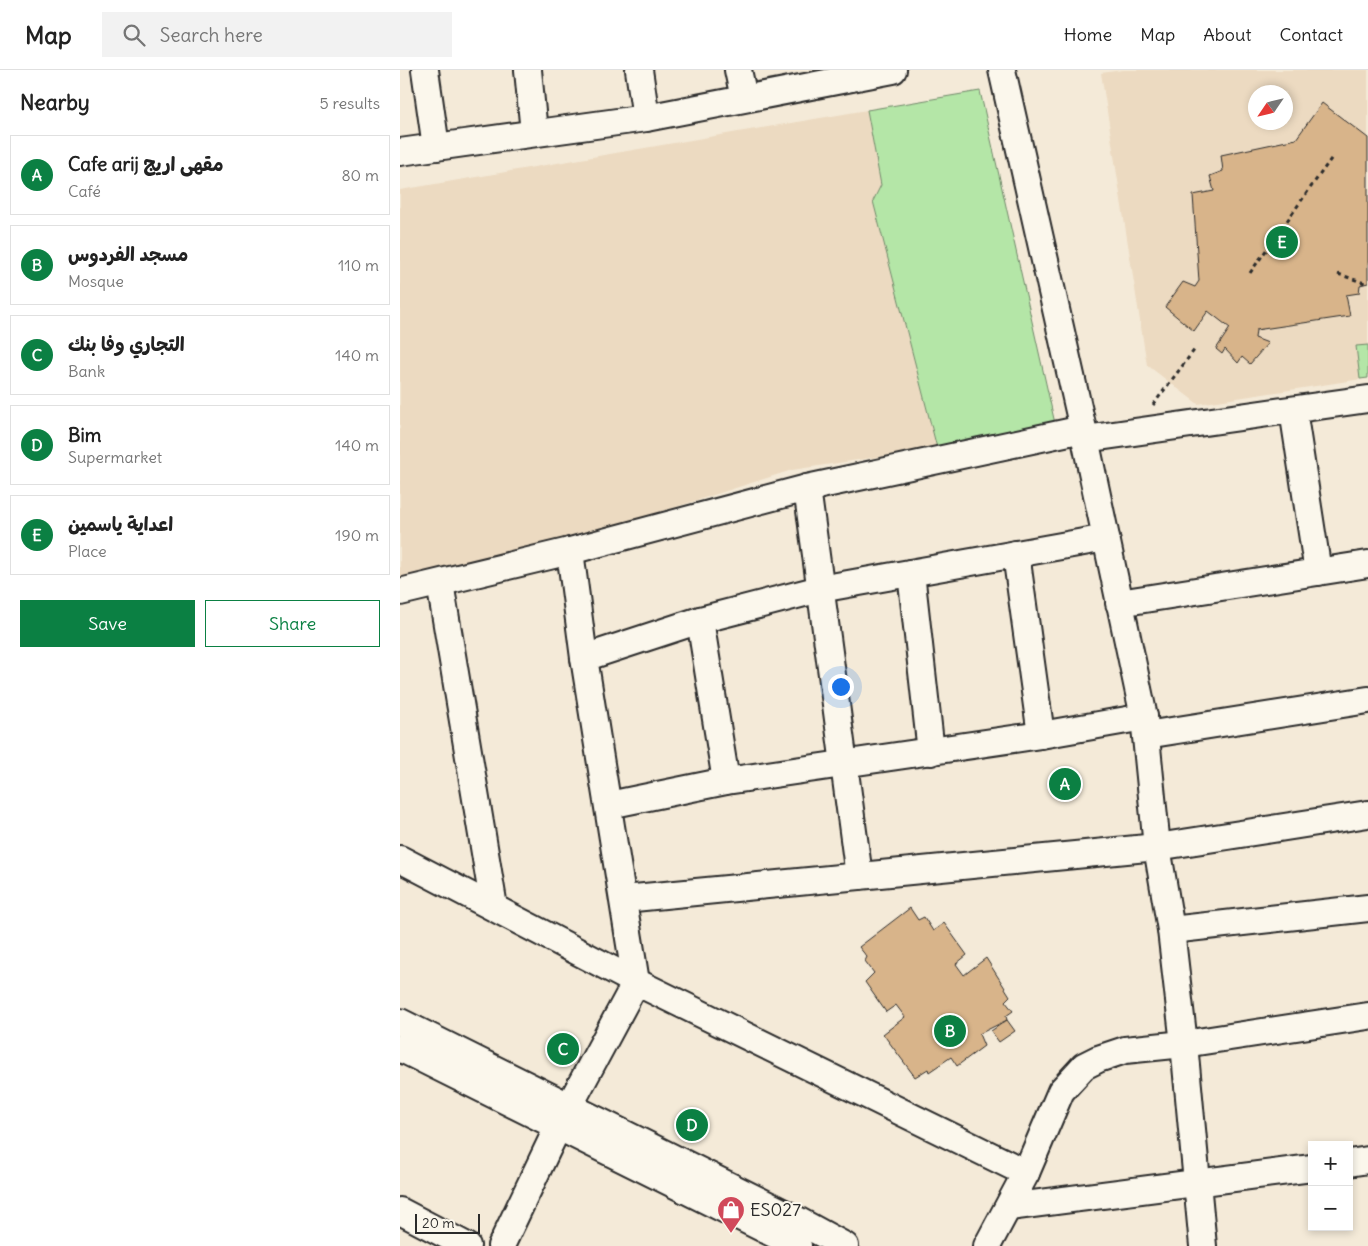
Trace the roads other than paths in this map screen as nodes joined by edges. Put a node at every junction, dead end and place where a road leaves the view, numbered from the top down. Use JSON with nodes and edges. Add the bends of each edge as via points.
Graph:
{"nodes":[{"id":1,"x":425,"y":70,"type":"edge"},
{"id":2,"x":528,"y":70,"type":"edge"},
{"id":3,"x":638,"y":70,"type":"edge"},
{"id":4,"x":738,"y":70,"type":"edge"},
{"id":5,"x":1002,"y":70,"type":"edge"},
{"id":6,"x":885,"y":71,"type":"edge"},
{"id":7,"x":744,"y":98,"type":"junction"},
{"id":8,"x":646,"y":118,"type":"junction"},
{"id":9,"x":534,"y":133,"type":"junction"},
{"id":10,"x":436,"y":146,"type":"junction"},
{"id":11,"x":400,"y":152,"type":"edge"},
{"id":12,"x":1368,"y":399,"type":"edge"},
{"id":13,"x":1293,"y":410,"type":"junction"},
{"id":14,"x":1084,"y":434,"type":"junction"},
{"id":15,"x":807,"y":488,"type":"junction"},
{"id":16,"x":1106,"y":538,"type":"junction"},
{"id":17,"x":570,"y":551,"type":"junction"},
{"id":18,"x":1016,"y":554,"type":"junction"},
{"id":19,"x":1368,"y":564,"type":"edge"},
{"id":20,"x":1318,"y":572,"type":"junction"},
{"id":21,"x":911,"y":573,"type":"junction"},
{"id":22,"x":440,"y":583,"type":"junction"},
{"id":23,"x":820,"y":589,"type":"junction"},
{"id":24,"x":400,"y":592,"type":"edge"},
{"id":25,"x":1120,"y":603,"type":"junction"},
{"id":26,"x":700,"y":620,"type":"junction"},
{"id":27,"x":584,"y":658,"type":"junction"},
{"id":28,"x":1368,"y":700,"type":"edge"},
{"id":29,"x":1145,"y":726,"type":"junction"},
{"id":30,"x":1041,"y":736,"type":"junction"},
{"id":31,"x":931,"y":752,"type":"junction"},
{"id":32,"x":844,"y":764,"type":"junction"},
{"id":33,"x":726,"y":781,"type":"junction"},
{"id":34,"x":609,"y":805,"type":"junction"},
{"id":35,"x":1368,"y":814,"type":"edge"},
{"id":36,"x":1157,"y":847,"type":"junction"},
{"id":37,"x":400,"y":859,"type":"edge"},
{"id":38,"x":859,"y":876,"type":"junction"},
{"id":39,"x":624,"y":899,"type":"junction"},
{"id":40,"x":494,"y":907,"type":"junction"},
{"id":41,"x":1368,"y":908,"type":"edge"},
{"id":42,"x":1171,"y":930,"type":"junction"},
{"id":43,"x":636,"y":982,"type":"junction"},
{"id":44,"x":1368,"y":1016,"type":"edge"},
{"id":45,"x":400,"y":1022,"type":"edge"},
{"id":46,"x":1184,"y":1044,"type":"junction"},
{"id":47,"x":400,"y":1048,"type":"edge"},
{"id":48,"x":563,"y":1116,"type":"junction"},
{"id":49,"x":1368,"y":1160,"type":"edge"},
{"id":50,"x":1353,"y":1162,"type":"edge"},
{"id":51,"x":1308,"y":1169,"type":"edge"},
{"id":52,"x":1026,"y":1173,"type":"junction"},
{"id":53,"x":1198,"y":1184,"type":"junction"},
{"id":54,"x":1009,"y":1206,"type":"junction"},
{"id":55,"x":400,"y":1211,"type":"edge"},
{"id":56,"x":467,"y":1246,"type":"edge"},
{"id":57,"x":501,"y":1246,"type":"edge"},
{"id":58,"x":798,"y":1246,"type":"edge"},
{"id":59,"x":845,"y":1246,"type":"edge"},
{"id":60,"x":986,"y":1246,"type":"edge"},
{"id":61,"x":1203,"y":1246,"type":"edge"}],
"edges":[{"from":1,"to":10,"type":"street"},
{"from":2,"to":9,"type":"street"},
{"from":3,"to":8,"type":"street"},
{"from":4,"to":7,"type":"street"},
{"from":5,"to":14,"type":"street"},
{"from":6,"to":7,"type":"street"},
{"from":7,"to":8,"type":"street"},
{"from":8,"to":9,"type":"street"},
{"from":9,"to":10,"type":"street"},
{"from":10,"to":11,"type":"street"},
{"from":12,"to":13,"type":"street"},
{"from":13,"to":14,"type":"street","via":[[1133,431]]},
{"from":13,"to":20,"type":"street"},
{"from":14,"to":15,"type":"street"},
{"from":14,"to":16,"type":"street"},
{"from":15,"to":17,"type":"street"},
{"from":15,"to":23,"type":"street"},
{"from":16,"to":18,"type":"street"},
{"from":16,"to":25,"type":"street"},
{"from":17,"to":22,"type":"street"},
{"from":17,"to":27,"type":"street"},
{"from":18,"to":21,"type":"street"},
{"from":18,"to":30,"type":"street"},
{"from":19,"to":20,"type":"street"},
{"from":20,"to":25,"type":"street"},
{"from":21,"to":23,"type":"street"},
{"from":21,"to":31,"type":"street"},
{"from":22,"to":24,"type":"street"},
{"from":22,"to":40,"type":"street"},
{"from":23,"to":26,"type":"street"},
{"from":23,"to":32,"type":"street"},
{"from":25,"to":29,"type":"street"},
{"from":26,"to":27,"type":"street"},
{"from":26,"to":33,"type":"street"},
{"from":27,"to":34,"type":"street"},
{"from":28,"to":29,"type":"street"},
{"from":29,"to":30,"type":"street"},
{"from":29,"to":36,"type":"street"},
{"from":30,"to":31,"type":"street"},
{"from":31,"to":32,"type":"street"},
{"from":32,"to":33,"type":"street"},
{"from":32,"to":38,"type":"street"},
{"from":33,"to":34,"type":"street"},
{"from":34,"to":39,"type":"street"},
{"from":35,"to":36,"type":"street"},
{"from":36,"to":38,"type":"street"},
{"from":36,"to":42,"type":"street"},
{"from":37,"to":40,"type":"street"},
{"from":38,"to":39,"type":"street"},
{"from":39,"to":43,"type":"street"},
{"from":40,"to":43,"type":"street"},
{"from":41,"to":42,"type":"street"},
{"from":42,"to":46,"type":"street"},
{"from":43,"to":48,"type":"street"},
{"from":43,"to":52,"type":"street"},
{"from":44,"to":46,"type":"street"},
{"from":45,"to":48,"type":"street"},
{"from":46,"to":52,"type":"street","via":[[1125,1050],[1084,1066],[1061,1091]]},
{"from":46,"to":53,"type":"street"},
{"from":47,"to":48,"type":"street"},
{"from":48,"to":57,"type":"street"},
{"from":48,"to":58,"type":"street"},
{"from":48,"to":59,"type":"street","via":[[786,1214]]},
{"from":49,"to":50,"type":"street"},
{"from":51,"to":53,"type":"street"},
{"from":52,"to":54,"type":"street"},
{"from":53,"to":54,"type":"street"},
{"from":53,"to":61,"type":"street"},
{"from":54,"to":60,"type":"street"},
{"from":55,"to":56,"type":"street"}]}
